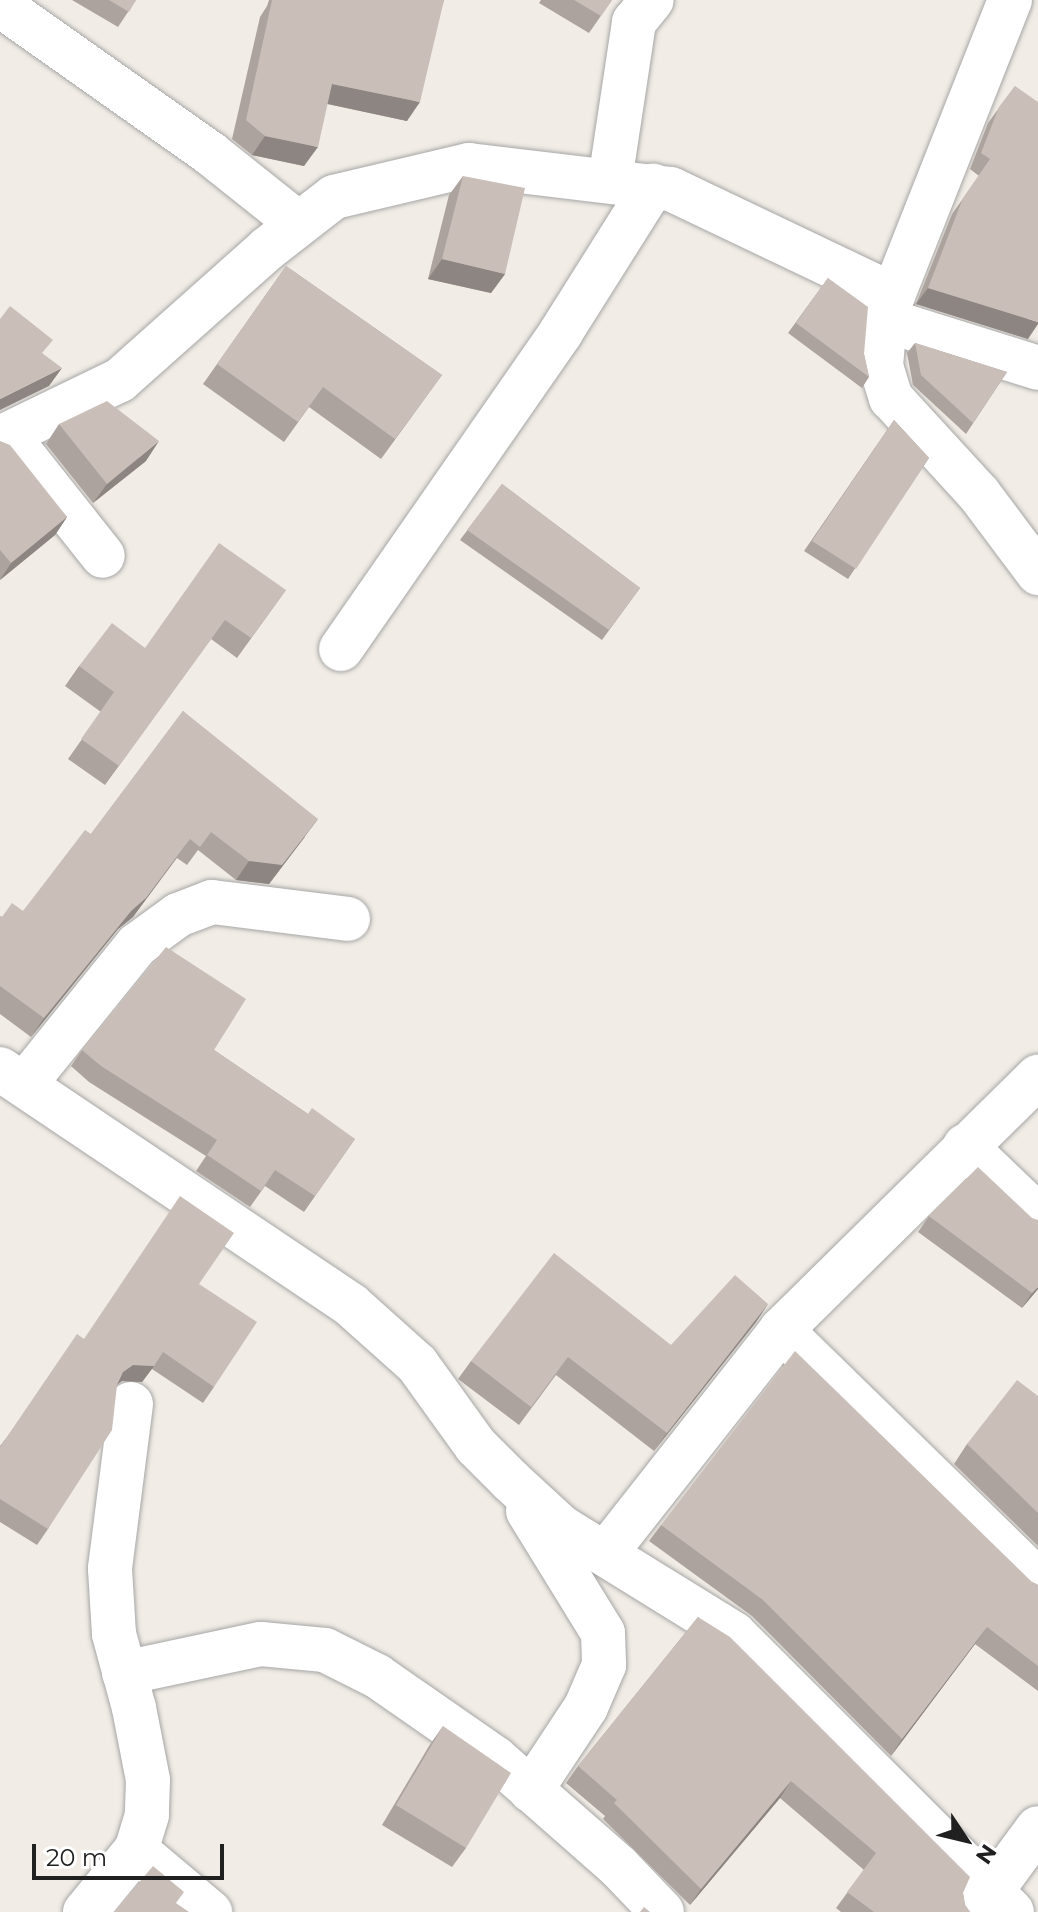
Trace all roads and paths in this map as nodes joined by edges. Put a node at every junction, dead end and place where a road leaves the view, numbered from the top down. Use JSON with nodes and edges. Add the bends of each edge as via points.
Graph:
{"nodes":[{"id":1,"x":652,"y":0,"type":"edge"},
{"id":2,"x":1010,"y":0,"type":"edge"},
{"id":3,"x":0,"y":5,"type":"edge"},
{"id":4,"x":610,"y":181,"type":"junction"},
{"id":5,"x":653,"y":186,"type":"junction"},
{"id":6,"x":299,"y":224,"type":"junction"},
{"id":7,"x":889,"y":307,"type":"junction"},
{"id":8,"x":1038,"y":368,"type":"edge"},
{"id":9,"x":4,"y":436,"type":"edge"},
{"id":10,"x":103,"y":556,"type":"dead end"},
{"id":11,"x":1038,"y":573,"type":"edge"},
{"id":12,"x":341,"y":649,"type":"dead end"},
{"id":13,"x":348,"y":919,"type":"dead end"},
{"id":14,"x":12,"y":1077,"type":"edge"},
{"id":15,"x":1038,"y":1077,"type":"edge"},
{"id":16,"x":965,"y":1146,"type":"junction"},
{"id":17,"x":1038,"y":1216,"type":"edge"},
{"id":18,"x":781,"y":1330,"type":"junction"},
{"id":19,"x":131,"y":1404,"type":"dead end"},
{"id":20,"x":511,"y":1481,"type":"junction"},
{"id":21,"x":605,"y":1554,"type":"junction"},
{"id":22,"x":1038,"y":1581,"type":"edge"},
{"id":23,"x":124,"y":1673,"type":"junction"},
{"id":24,"x":531,"y":1790,"type":"junction"},
{"id":25,"x":1038,"y":1828,"type":"edge"},
{"id":26,"x":136,"y":1850,"type":"junction"},
{"id":27,"x":993,"y":1905,"type":"edge"},
{"id":28,"x":85,"y":1912,"type":"edge"},
{"id":29,"x":210,"y":1912,"type":"edge"},
{"id":30,"x":662,"y":1912,"type":"edge"}],
"edges":[{"from":1,"to":4,"type":"street","via":[[634,22]]},
{"from":2,"to":7,"type":"street"},
{"from":3,"to":6,"type":"street","via":[[211,154]]},
{"from":4,"to":5,"type":"street"},
{"from":4,"to":6,"type":"street","via":[[469,165],[334,197]]},
{"from":5,"to":7,"type":"street","via":[[671,189]]},
{"from":5,"to":12,"type":"street","via":[[561,332]]},
{"from":6,"to":9,"type":"street","via":[[120,380]]},
{"from":7,"to":8,"type":"street"},
{"from":7,"to":11,"type":"street","via":[[881,366],[891,398],[979,494]]},
{"from":9,"to":10,"type":"street"},
{"from":13,"to":14,"type":"street","via":[[212,902],[178,915],[137,945]]},
{"from":14,"to":20,"type":"street","via":[[351,1305],[417,1364],[476,1446]]},
{"from":15,"to":16,"type":"street"},
{"from":16,"to":17,"type":"street"},
{"from":16,"to":18,"type":"street"},
{"from":18,"to":21,"type":"street"},
{"from":18,"to":22,"type":"street"},
{"from":19,"to":23,"type":"street","via":[[110,1569],[114,1634]]},
{"from":20,"to":21,"type":"street","via":[[561,1527]]},
{"from":20,"to":24,"type":"street","via":[[603,1633],[604,1665],[586,1707]]},
{"from":21,"to":27,"type":"street","via":[[734,1634]]},
{"from":23,"to":24,"type":"street","via":[[261,1644],[325,1650],[377,1676],[495,1758]]},
{"from":23,"to":26,"type":"street","via":[[148,1780],[147,1815]]},
{"from":24,"to":30,"type":"street"},
{"from":25,"to":27,"type":"street"},
{"from":26,"to":28,"type":"street"},
{"from":26,"to":29,"type":"street"}]}
